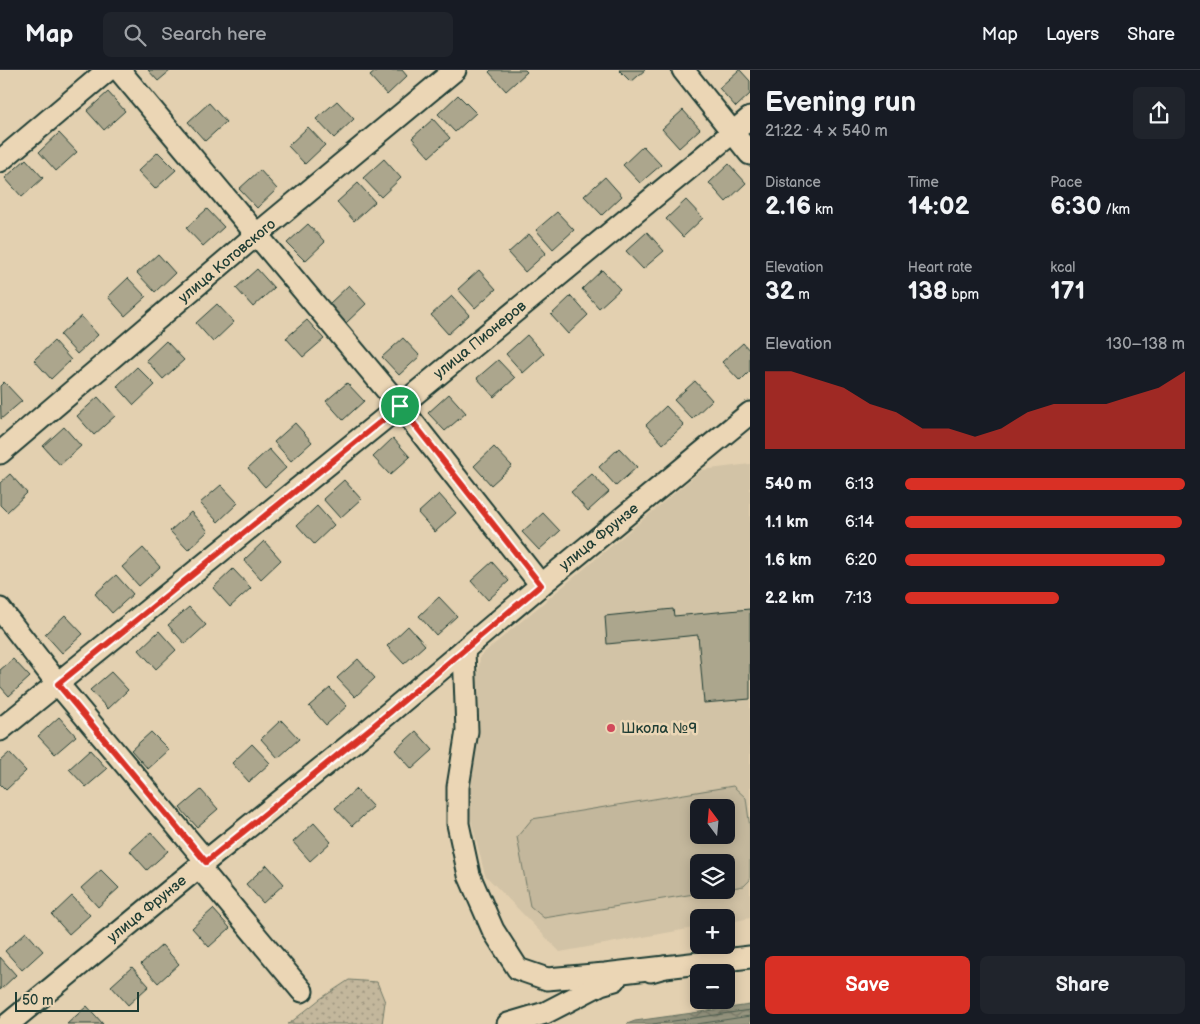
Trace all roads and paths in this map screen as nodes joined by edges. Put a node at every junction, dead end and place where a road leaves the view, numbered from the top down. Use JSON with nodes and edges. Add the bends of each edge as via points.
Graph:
{"nodes":[{"id":1,"x":108,"y":70,"type":"edge"},
{"id":2,"x":119,"y":70,"type":"edge"},
{"id":3,"x":455,"y":70,"type":"edge"},
{"id":4,"x":683,"y":70,"type":"edge"},
{"id":5,"x":750,"y":118,"type":"edge"},
{"id":6,"x":733,"y":132,"type":"junction"},
{"id":7,"x":750,"y":154,"type":"edge"},
{"id":8,"x":0,"y":161,"type":"edge"},
{"id":9,"x":256,"y":235,"type":"junction"},
{"id":10,"x":400,"y":406,"type":"junction"},
{"id":11,"x":750,"y":413,"type":"edge"},
{"id":12,"x":0,"y":453,"type":"edge"},
{"id":13,"x":541,"y":585,"type":"junction"},
{"id":14,"x":0,"y":609,"type":"edge"},
{"id":15,"x":464,"y":650,"type":"junction"},
{"id":16,"x":58,"y":684,"type":"junction"},
{"id":17,"x":0,"y":730,"type":"edge"},
{"id":18,"x":202,"y":864,"type":"junction"},
{"id":19,"x":750,"y":957,"type":"edge"},
{"id":20,"x":665,"y":967,"type":"junction"},
{"id":21,"x":302,"y":990,"type":"dead end"},
{"id":22,"x":8,"y":1024,"type":"edge"},
{"id":23,"x":508,"y":1024,"type":"edge"}],
"edges":[{"from":1,"to":8,"type":"street"},
{"from":2,"to":9,"type":"street"},
{"from":3,"to":9,"type":"street","name":"улица Котовского"},
{"from":4,"to":6,"type":"street"},
{"from":5,"to":6,"type":"street","name":"улица Пионеров"},
{"from":6,"to":7,"type":"street"},
{"from":6,"to":10,"type":"street","name":"улица Пионеров"},
{"from":9,"to":10,"type":"street"},
{"from":9,"to":12,"type":"street","name":"улица Котовского"},
{"from":10,"to":13,"type":"street"},
{"from":10,"to":16,"type":"street","name":"улица Пионеров"},
{"from":11,"to":13,"type":"street","name":"улица Фрунзе"},
{"from":13,"to":15,"type":"street","name":"улица Фрунзе"},
{"from":14,"to":16,"type":"street"},
{"from":15,"to":18,"type":"street","name":"улица Фрунзе"},
{"from":15,"to":20,"type":"street","via":[[468,731],[458,787],[458,824],[469,875],[493,930],[518,969],[547,979]]},
{"from":16,"to":17,"type":"street","name":"улица Пионеров"},
{"from":16,"to":18,"type":"street"},
{"from":18,"to":21,"type":"street"},
{"from":18,"to":22,"type":"street","name":"улица Фрунзе"},
{"from":19,"to":20,"type":"street"},
{"from":20,"to":23,"type":"street","via":[[601,984],[545,1013]]}]}
